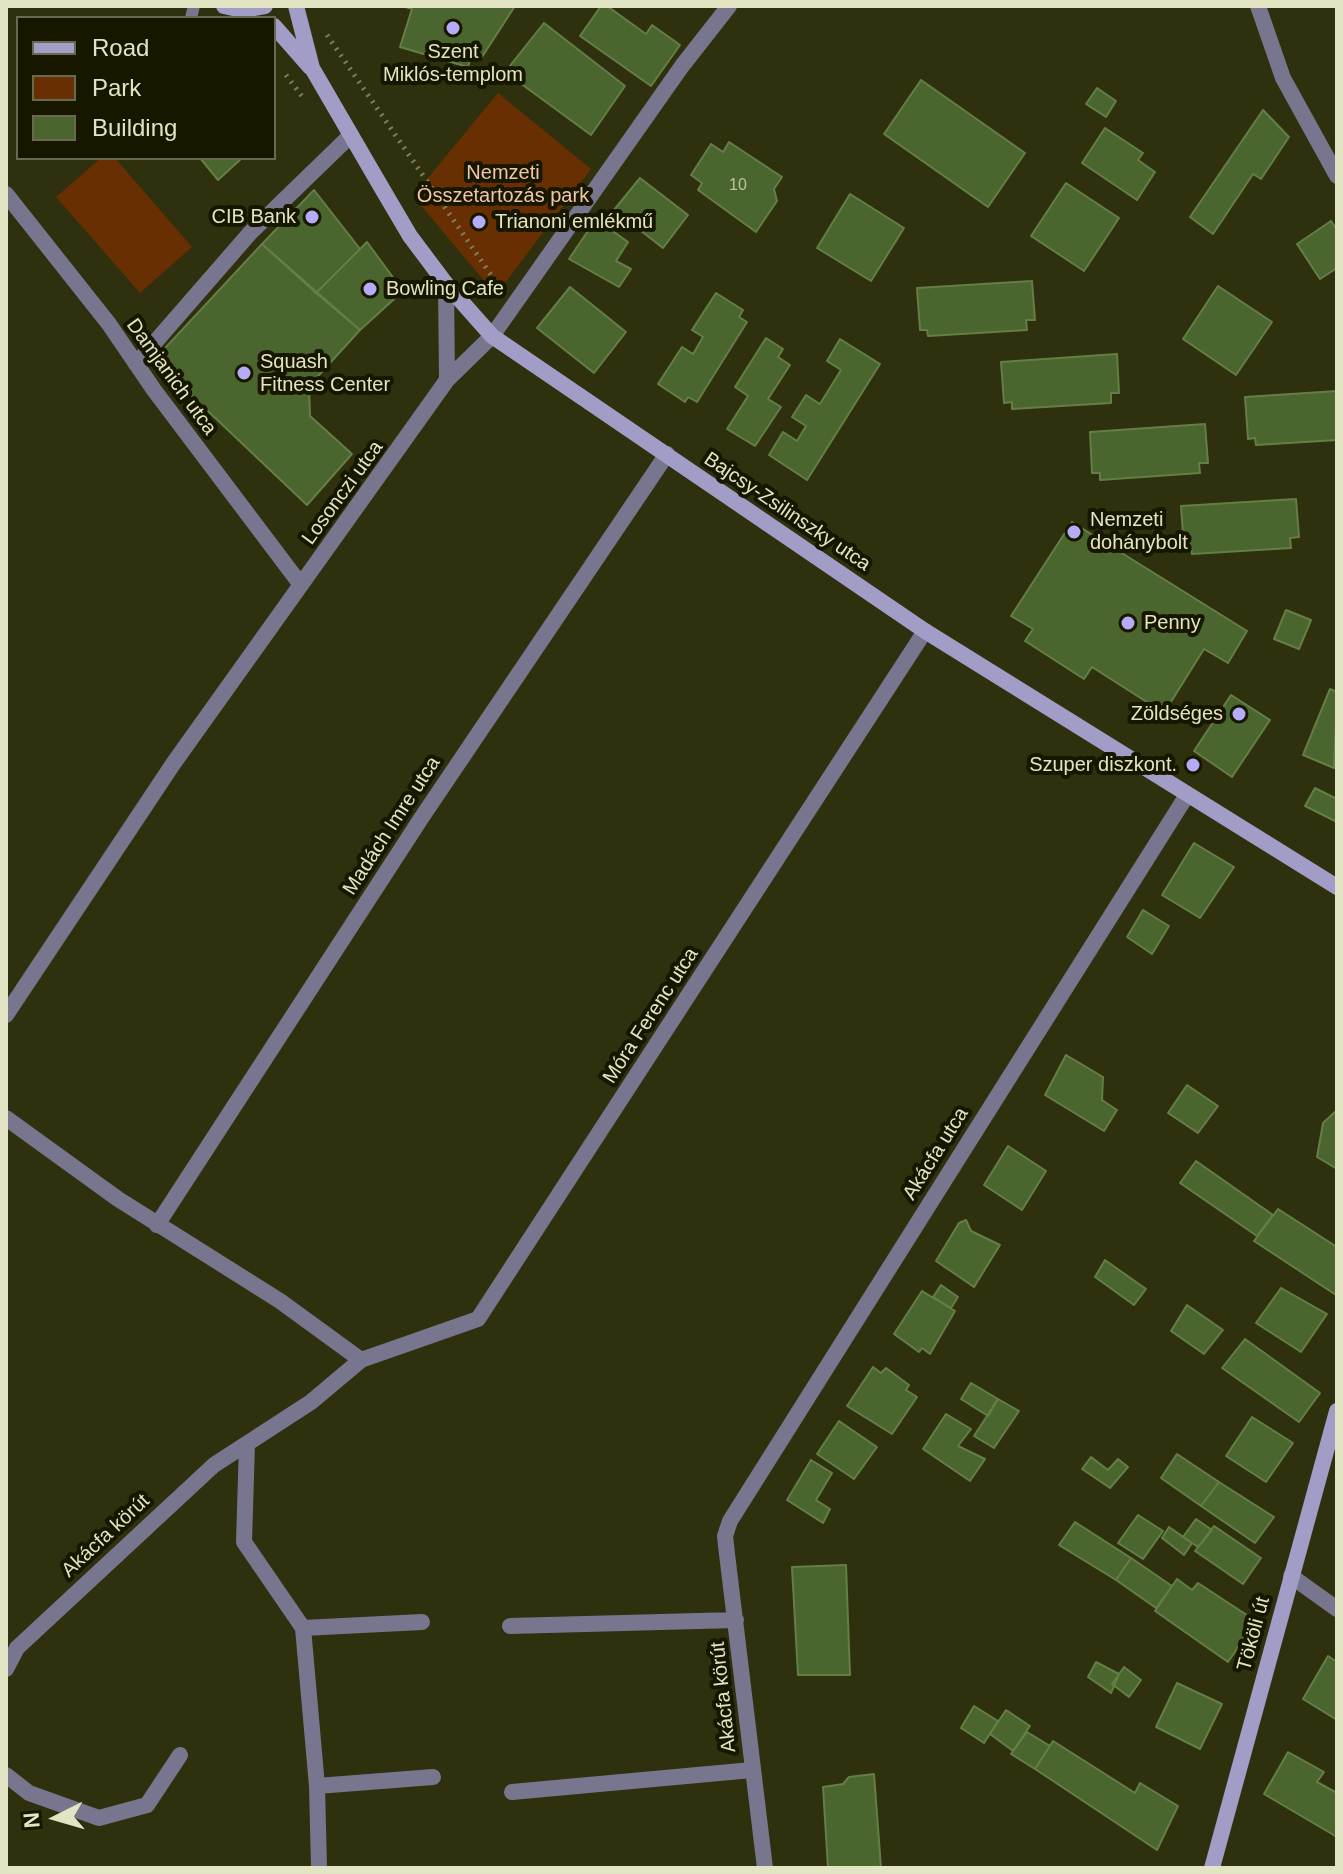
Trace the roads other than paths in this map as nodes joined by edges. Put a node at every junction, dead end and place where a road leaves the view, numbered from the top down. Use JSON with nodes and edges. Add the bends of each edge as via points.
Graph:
{"nodes":[{"id":1,"x":224,"y":6,"type":"edge"},
{"id":2,"x":296,"y":6,"type":"edge"},
{"id":3,"x":729,"y":6,"type":"edge"},
{"id":4,"x":1258,"y":6,"type":"edge"},
{"id":5,"x":264,"y":11,"type":"edge"},
{"id":6,"x":238,"y":14,"type":"edge"},
{"id":7,"x":276,"y":28,"type":"edge"},
{"id":8,"x":312,"y":68,"type":"junction"},
{"id":9,"x":351,"y":135,"type":"junction"},
{"id":10,"x":1337,"y":176,"type":"edge"},
{"id":11,"x":6,"y":194,"type":"edge"},
{"id":12,"x":446,"y":284,"type":"junction"},
{"id":13,"x":492,"y":336,"type":"junction"},
{"id":14,"x":136,"y":364,"type":"junction"},
{"id":15,"x":447,"y":380,"type":"junction"},
{"id":16,"x":667,"y":454,"type":"junction"},
{"id":17,"x":301,"y":585,"type":"junction"},
{"id":18,"x":925,"y":631,"type":"junction"},
{"id":19,"x":1187,"y":795,"type":"junction"},
{"id":20,"x":1337,"y":887,"type":"edge"},
{"id":21,"x":6,"y":1015,"type":"edge"},
{"id":22,"x":6,"y":1118,"type":"edge"},
{"id":23,"x":157,"y":1225,"type":"junction"},
{"id":24,"x":361,"y":1360,"type":"junction"},
{"id":25,"x":1337,"y":1411,"type":"edge"},
{"id":26,"x":247,"y":1444,"type":"junction"},
{"id":27,"x":725,"y":1536,"type":"joint"},
{"id":28,"x":1291,"y":1576,"type":"junction"},
{"id":29,"x":1337,"y":1609,"type":"edge"},
{"id":30,"x":736,"y":1620,"type":"junction"},
{"id":31,"x":422,"y":1622,"type":"dead end"},
{"id":32,"x":510,"y":1626,"type":"dead end"},
{"id":33,"x":303,"y":1628,"type":"junction"},
{"id":34,"x":12,"y":1644,"type":"edge"},
{"id":35,"x":6,"y":1669,"type":"edge"},
{"id":36,"x":180,"y":1755,"type":"dead end"},
{"id":37,"x":752,"y":1770,"type":"junction"},
{"id":38,"x":6,"y":1775,"type":"edge"},
{"id":39,"x":433,"y":1777,"type":"dead end"},
{"id":40,"x":317,"y":1786,"type":"junction"},
{"id":41,"x":512,"y":1792,"type":"dead end"},
{"id":42,"x":319,"y":1868,"type":"edge"},
{"id":43,"x":765,"y":1868,"type":"edge"},
{"id":44,"x":1212,"y":1868,"type":"edge"}],
"edges":[{"from":1,"to":6,"type":"street"},
{"from":2,"to":8,"type":"street","name":"Bajcsy-Zsilinszky utca"},
{"from":3,"to":13,"type":"street","name":"Losonczi utca"},
{"from":4,"to":10,"type":"street","via":[[1283,78]]},
{"from":5,"to":6,"type":"street"},
{"from":7,"to":8,"type":"street","name":"Bajcsy-Zsilinszky utca"},
{"from":8,"to":9,"type":"street","name":"Bajcsy-Zsilinszky utca"},
{"from":9,"to":12,"type":"street","name":"Bajcsy-Zsilinszky utca","via":[[410,236]]},
{"from":9,"to":14,"type":"street","via":[[250,233]]},
{"from":11,"to":14,"type":"street","name":"Damjanich utca"},
{"from":12,"to":13,"type":"street","name":"Bajcsy-Zsilinszky utca"},
{"from":12,"to":15,"type":"street"},
{"from":13,"to":15,"type":"street","name":"Losonczi utca"},
{"from":13,"to":16,"type":"street","name":"Bajcsy-Zsilinszky utca"},
{"from":14,"to":17,"type":"street","name":"Damjanich utca"},
{"from":15,"to":17,"type":"street","name":"Losonczi utca"},
{"from":16,"to":18,"type":"street","name":"Bajcsy-Zsilinszky utca"},
{"from":16,"to":23,"type":"street","name":"Madách Imre utca","via":[[422,817]]},
{"from":17,"to":21,"type":"street","name":"Losonczi utca","via":[[173,764]]},
{"from":18,"to":19,"type":"street","name":"Bajcsy-Zsilinszky utca"},
{"from":18,"to":24,"type":"street","name":"Móra Ferenc utca","via":[[478,1319]]},
{"from":19,"to":20,"type":"street","name":"Bajcsy-Zsilinszky utca"},
{"from":19,"to":27,"type":"street","name":"Akácfa utca","via":[[826,1366]]},
{"from":22,"to":23,"type":"street"},
{"from":23,"to":24,"type":"street","via":[[280,1301]]},
{"from":24,"to":26,"type":"street","name":"Akácfa körút","via":[[320,1396]]},
{"from":25,"to":28,"type":"street","name":"Tököli út"},
{"from":26,"to":33,"type":"street","via":[[244,1542]]},
{"from":26,"to":34,"type":"street","name":"Akácfa körút","via":[[214,1465]]},
{"from":27,"to":30,"type":"street","name":"Akácfa körút"},
{"from":28,"to":29,"type":"street"},
{"from":28,"to":44,"type":"street","name":"Tököli út"},
{"from":30,"to":32,"type":"street","name":"Akácfa körút"},
{"from":30,"to":37,"type":"street","name":"Akácfa körút"},
{"from":31,"to":33,"type":"street"},
{"from":33,"to":40,"type":"street"},
{"from":34,"to":35,"type":"street","name":"Akácfa körút"},
{"from":36,"to":38,"type":"street","via":[[147,1805],[99,1818],[29,1793]]},
{"from":37,"to":41,"type":"street","name":"Akácfa körút"},
{"from":37,"to":43,"type":"street","name":"Akácfa körút"},
{"from":39,"to":40,"type":"street"},
{"from":40,"to":42,"type":"street"}]}
